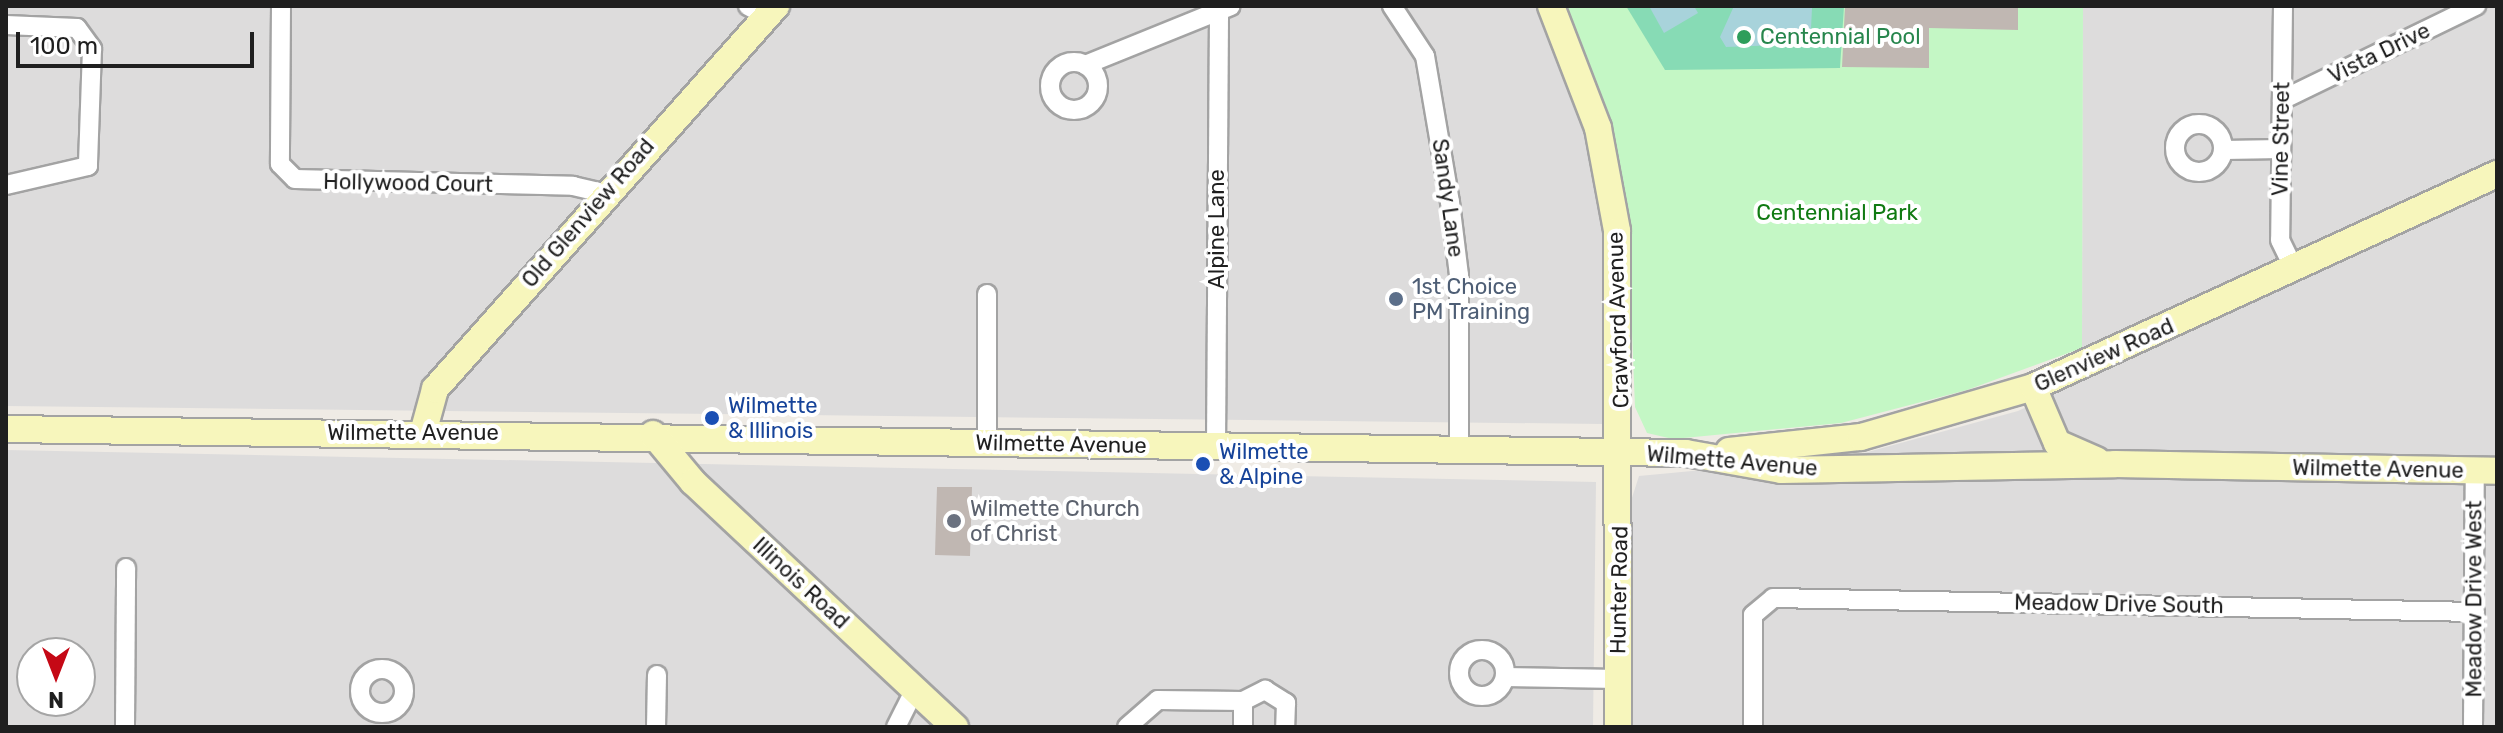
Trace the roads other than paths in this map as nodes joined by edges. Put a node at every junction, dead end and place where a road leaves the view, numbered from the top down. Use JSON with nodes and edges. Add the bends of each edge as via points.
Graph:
{"nodes":[{"id":1,"x":281,"y":6,"type":"edge"},
{"id":2,"x":1392,"y":6,"type":"edge"},
{"id":3,"x":1551,"y":6,"type":"edge"},
{"id":4,"x":2283,"y":6,"type":"edge"},
{"id":5,"x":2476,"y":6,"type":"edge"},
{"id":6,"x":1225,"y":8,"type":"edge"},
{"id":7,"x":764,"y":9,"type":"edge"},
{"id":8,"x":6,"y":25,"type":"edge"},
{"id":9,"x":1085,"y":65,"type":"dead end"},
{"id":10,"x":2282,"y":100,"type":"junction"},
{"id":11,"x":2281,"y":149,"type":"junction"},
{"id":12,"x":2224,"y":150,"type":"dead end"},
{"id":13,"x":2497,"y":174,"type":"edge"},
{"id":14,"x":6,"y":185,"type":"edge"},
{"id":15,"x":604,"y":193,"type":"junction"},
{"id":16,"x":2294,"y":269,"type":"junction"},
{"id":17,"x":987,"y":294,"type":"dead end"},
{"id":18,"x":2033,"y":387,"type":"junction"},
{"id":19,"x":6,"y":429,"type":"edge"},
{"id":20,"x":423,"y":433,"type":"junction"},
{"id":21,"x":653,"y":434,"type":"junction"},
{"id":22,"x":987,"y":443,"type":"junction"},
{"id":23,"x":1216,"y":446,"type":"junction"},
{"id":24,"x":1459,"y":449,"type":"junction"},
{"id":25,"x":1620,"y":452,"type":"junction"},
{"id":26,"x":1686,"y":453,"type":"junction"},
{"id":27,"x":2115,"y":464,"type":"junction"},
{"id":28,"x":2486,"y":471,"type":"edge"},
{"id":29,"x":126,"y":568,"type":"dead end"},
{"id":30,"x":2475,"y":612,"type":"junction"},
{"id":31,"x":657,"y":675,"type":"dead end"},
{"id":32,"x":1505,"y":677,"type":"dead end"},
{"id":33,"x":1618,"y":679,"type":"junction"},
{"id":34,"x":914,"y":691,"type":"junction"},
{"id":35,"x":1243,"y":701,"type":"junction"},
{"id":36,"x":125,"y":727,"type":"edge"},
{"id":37,"x":656,"y":727,"type":"edge"},
{"id":38,"x":896,"y":727,"type":"edge"},
{"id":39,"x":955,"y":727,"type":"edge"},
{"id":40,"x":1127,"y":727,"type":"edge"},
{"id":41,"x":1243,"y":727,"type":"edge"},
{"id":42,"x":1285,"y":727,"type":"edge"},
{"id":43,"x":1618,"y":727,"type":"edge"},
{"id":44,"x":1753,"y":727,"type":"edge"},
{"id":45,"x":2473,"y":727,"type":"edge"}],
"edges":[{"from":1,"to":15,"type":"street","name":"Hollywood Court","via":[[280,164],[295,179],[573,186]]},
{"from":2,"to":24,"type":"street","name":"Sandy Lane","via":[[1425,56],[1450,202],[1459,275]]},
{"from":3,"to":25,"type":"street","name":"Crawford Avenue","via":[[1598,128],[1610,184],[1621,287]]},
{"from":4,"to":10,"type":"street","name":"Vine Street"},
{"from":5,"to":10,"type":"street","name":"Vista Drive"},
{"from":6,"to":9,"type":"street"},
{"from":6,"to":23,"type":"street","name":"Alpine Lane"},
{"from":7,"to":15,"type":"street","name":"Old Glenview Road"},
{"from":8,"to":14,"type":"street","via":[[77,28],[92,49],[88,166]]},
{"from":10,"to":11,"type":"street","name":"Vine Street"},
{"from":11,"to":12,"type":"street"},
{"from":11,"to":16,"type":"street","name":"Vine Street","via":[[2280,240]]},
{"from":13,"to":16,"type":"street","name":"Glenview Road"},
{"from":15,"to":20,"type":"street","name":"Old Glenview Road","via":[[435,389]]},
{"from":16,"to":18,"type":"street","name":"Glenview Road"},
{"from":17,"to":22,"type":"street"},
{"from":18,"to":26,"type":"street","name":"Glenview Road","via":[[1861,437]]},
{"from":18,"to":27,"type":"street","name":"Wilmette Avenue","via":[[2057,443]]},
{"from":19,"to":20,"type":"street","name":"Wilmette Avenue"},
{"from":20,"to":21,"type":"street","name":"Wilmette Avenue"},
{"from":21,"to":22,"type":"street","name":"Wilmette Avenue"},
{"from":21,"to":34,"type":"street","name":"Illinois Road","via":[[693,482]]},
{"from":22,"to":23,"type":"street","name":"Wilmette Avenue"},
{"from":23,"to":24,"type":"street","name":"Wilmette Avenue"},
{"from":24,"to":25,"type":"street","name":"Wilmette Avenue"},
{"from":25,"to":26,"type":"street","name":"Wilmette Avenue"},
{"from":25,"to":33,"type":"street","name":"Hunter Road"},
{"from":26,"to":27,"type":"street","name":"Wilmette Avenue","via":[[1781,470]]},
{"from":27,"to":28,"type":"street","name":"Wilmette Avenue"},
{"from":28,"to":30,"type":"street","name":"Meadow Drive West"},
{"from":29,"to":36,"type":"street"},
{"from":30,"to":44,"type":"street","name":"Meadow Drive South","via":[[1763,601],[1753,615]]},
{"from":30,"to":45,"type":"street","name":"Meadow Drive West"},
{"from":31,"to":37,"type":"street"},
{"from":32,"to":33,"type":"street"},
{"from":33,"to":43,"type":"street","name":"Hunter Road"},
{"from":34,"to":38,"type":"street"},
{"from":34,"to":39,"type":"street","name":"Illinois Road"},
{"from":35,"to":40,"type":"street","via":[[1158,700]]},
{"from":35,"to":41,"type":"street"},
{"from":35,"to":42,"type":"street","via":[[1257,691],[1273,692],[1286,703]]}]}
